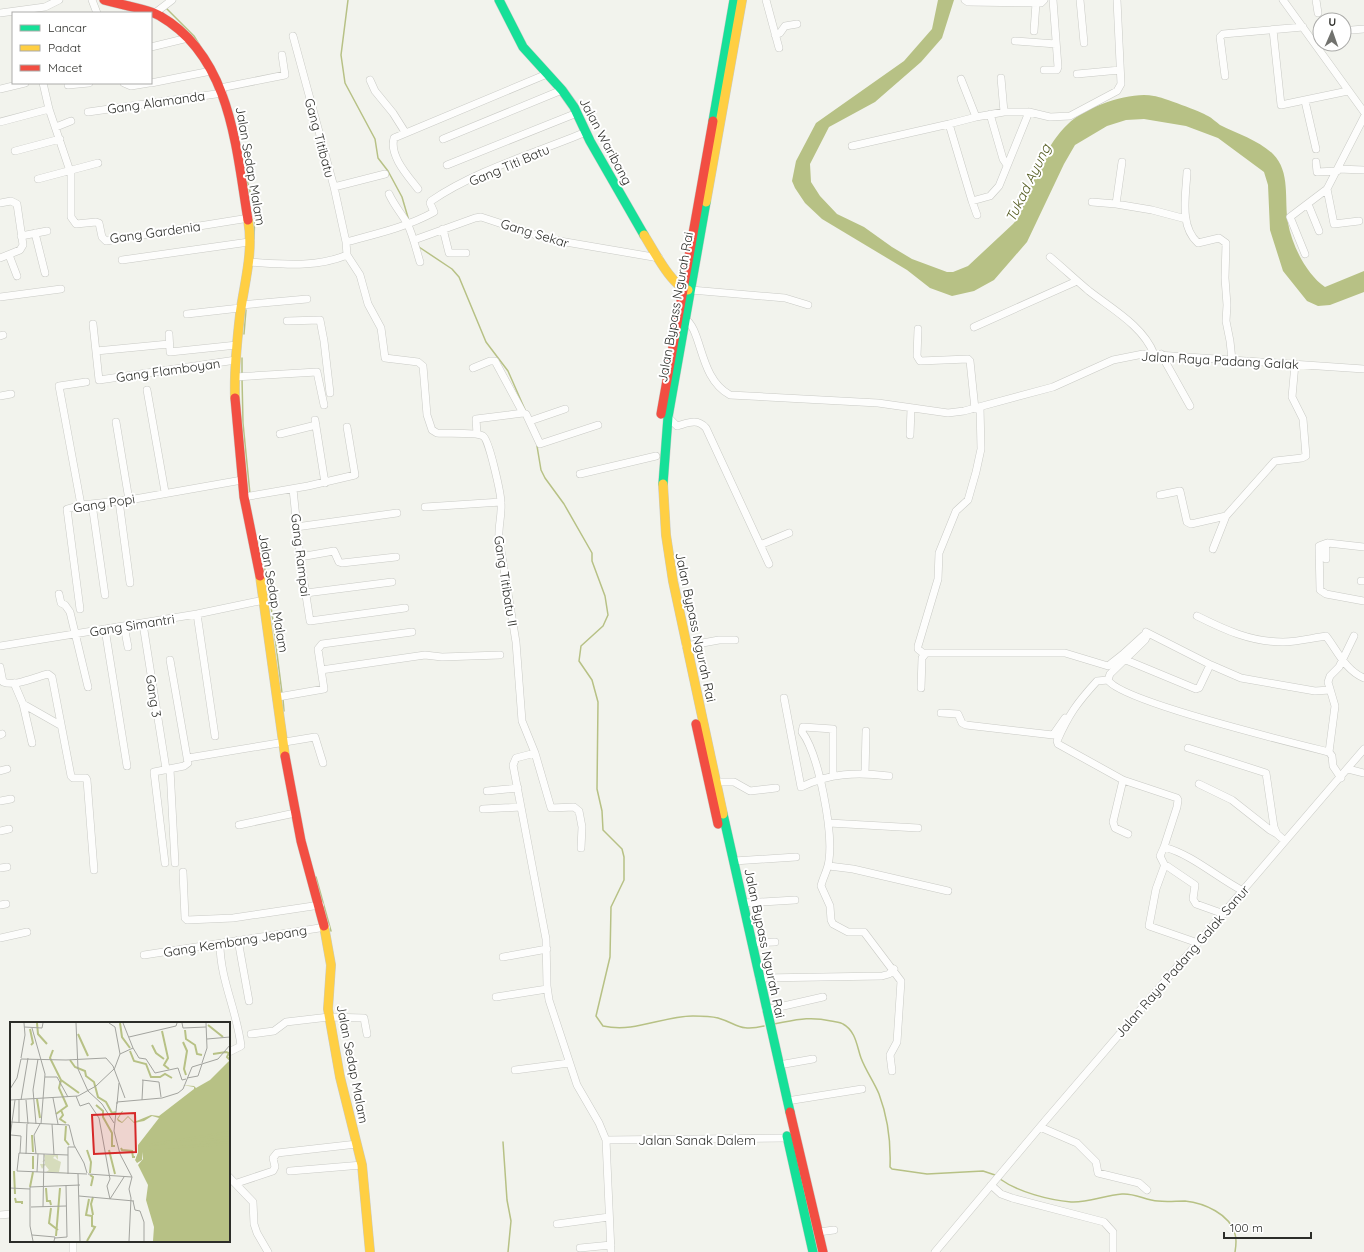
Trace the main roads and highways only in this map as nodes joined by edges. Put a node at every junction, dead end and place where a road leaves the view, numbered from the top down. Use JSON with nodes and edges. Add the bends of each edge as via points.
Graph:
{"nodes":[{"id":1,"x":104,"y":0,"type":"edge"},
{"id":2,"x":499,"y":0,"type":"edge"},
{"id":3,"x":734,"y":0,"type":"edge"},
{"id":4,"x":742,"y":0,"type":"edge"},
{"id":5,"x":151,"y":12,"type":"edge"},
{"id":6,"x":152,"y":12,"type":"edge"},
{"id":7,"x":687,"y":290,"type":"junction"},
{"id":8,"x":681,"y":318,"type":"junction"},
{"id":9,"x":686,"y":658,"type":"junction"},
{"id":10,"x":765,"y":1021,"type":"junction"},
{"id":11,"x":772,"y":1054,"type":"junction"},
{"id":12,"x":370,"y":1252,"type":"edge"},
{"id":13,"x":814,"y":1252,"type":"edge"},
{"id":14,"x":823,"y":1252,"type":"edge"}],
"edges":[{"from":1,"to":5,"type":"main road","name":"Jalan Sedap Malam"},
{"from":2,"to":7,"type":"main road","name":"Jalan Waribang","via":[[516,37],[562,90],[577,113],[634,220],[669,274]]},
{"from":3,"to":7,"type":"main road","name":"Jalan Bypass Ngurah Rai"},
{"from":4,"to":7,"type":"main road","name":"Jalan Bypass Ngurah Rai"},
{"from":6,"to":12,"type":"main road","name":"Jalan Sedap Malam","via":[[164,18],[188,38],[222,89],[231,120],[249,218],[252,262],[236,360],[240,376],[235,406],[242,480],[248,496],[281,696],[295,813],[326,927],[330,965],[327,997],[333,1017],[340,1077],[362,1165]]},
{"from":7,"to":8,"type":"main road","name":"Jalan Bypass Ngurah Rai"},
{"from":8,"to":9,"type":"main road","name":"Jalan Bypass Ngurah Rai","via":[[662,488],[665,536],[686,646]]},
{"from":8,"to":9,"type":"main road","name":"Jalan Bypass Ngurah Rai","via":[[665,385],[656,456],[656,514],[660,554]]},
{"from":9,"to":10,"type":"main road","name":"Jalan Bypass Ngurah Rai","via":[[706,775]]},
{"from":9,"to":10,"type":"main road","name":"Jalan Bypass Ngurah Rai","via":[[752,943],[766,1010]]},
{"from":10,"to":11,"type":"main road","name":"Jalan Bypass Ngurah Rai"},
{"from":11,"to":13,"type":"main road","name":"Jalan Bypass Ngurah Rai","via":[[787,1138]]},
{"from":11,"to":14,"type":"main road","name":"Jalan Bypass Ngurah Rai","via":[[779,1065]]}]}
